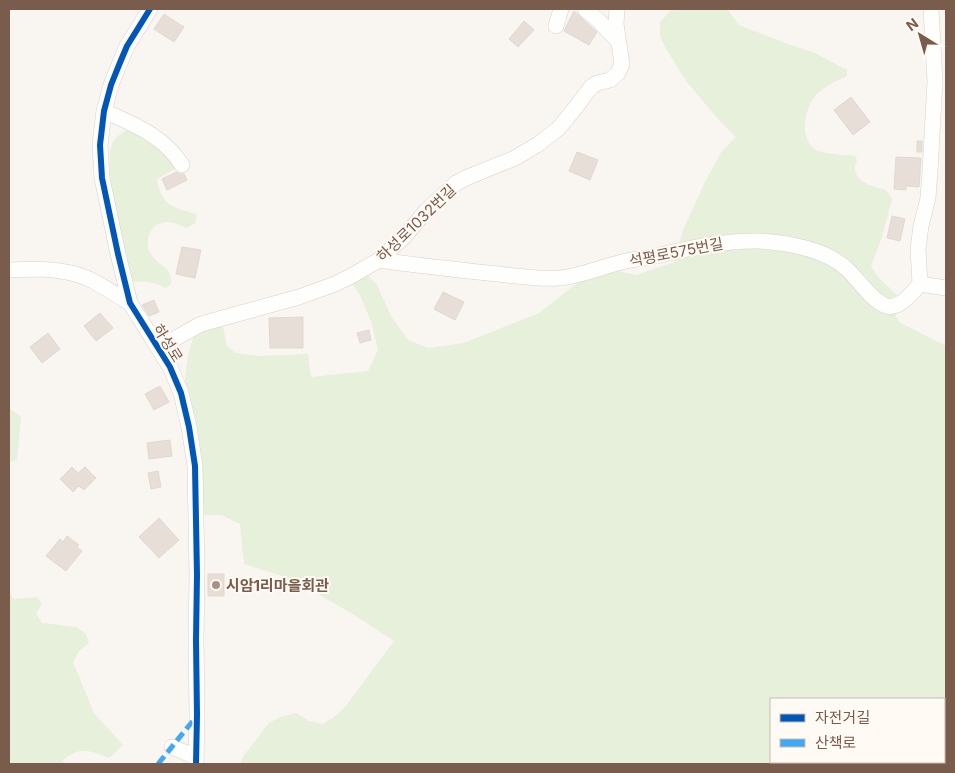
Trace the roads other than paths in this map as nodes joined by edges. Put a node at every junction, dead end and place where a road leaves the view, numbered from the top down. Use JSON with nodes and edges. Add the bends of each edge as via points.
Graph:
{"nodes":[{"id":1,"x":150,"y":9,"type":"edge"},
{"id":2,"x":561,"y":9,"type":"edge"},
{"id":3,"x":585,"y":9,"type":"edge"},
{"id":4,"x":618,"y":9,"type":"edge"},
{"id":5,"x":931,"y":9,"type":"edge"},
{"id":6,"x":556,"y":26,"type":"dead end"},
{"id":7,"x":618,"y":40,"type":"junction"},
{"id":8,"x":104,"y":111,"type":"junction"},
{"id":9,"x":182,"y":166,"type":"dead end"},
{"id":10,"x":379,"y":260,"type":"junction"},
{"id":11,"x":9,"y":270,"type":"edge"},
{"id":12,"x":920,"y":284,"type":"junction"},
{"id":13,"x":946,"y":288,"type":"edge"},
{"id":14,"x":130,"y":304,"type":"junction"},
{"id":15,"x":158,"y":348,"type":"junction"},
{"id":16,"x":172,"y":747,"type":"dead end"},
{"id":17,"x":196,"y":761,"type":"edge"}],
"edges":[{"from":1,"to":8,"type":"street","name":"하성로","via":[[118,64]]},
{"from":2,"to":6,"type":"street"},
{"from":3,"to":7,"type":"street"},
{"from":4,"to":7,"type":"street","name":"하성로1032번길"},
{"from":5,"to":12,"type":"street","via":[[935,81],[928,198],[918,249]]},
{"from":7,"to":10,"type":"street","name":"하성로1032번길","via":[[622,64],[618,73],[610,80],[591,87],[558,128],[537,145],[456,183]]},
{"from":8,"to":9,"type":"street","via":[[156,137],[167,145]]},
{"from":8,"to":14,"type":"street","name":"하성로","via":[[100,146],[102,178]]},
{"from":10,"to":12,"type":"street","name":"석평로575번길","via":[[512,276],[559,278],[715,243],[768,242],[818,252],[836,261],[884,306],[894,306],[905,300]]},
{"from":10,"to":15,"type":"street","name":"하성로1032번길","via":[[335,284],[201,324]]},
{"from":11,"to":14,"type":"street","name":"하성로","via":[[39,268],[76,274],[101,285]]},
{"from":12,"to":13,"type":"street"},
{"from":14,"to":15,"type":"street","name":"하성로"},
{"from":15,"to":17,"type":"street","name":"하성로","via":[[181,393],[195,466]]},
{"from":16,"to":17,"type":"street"}]}
